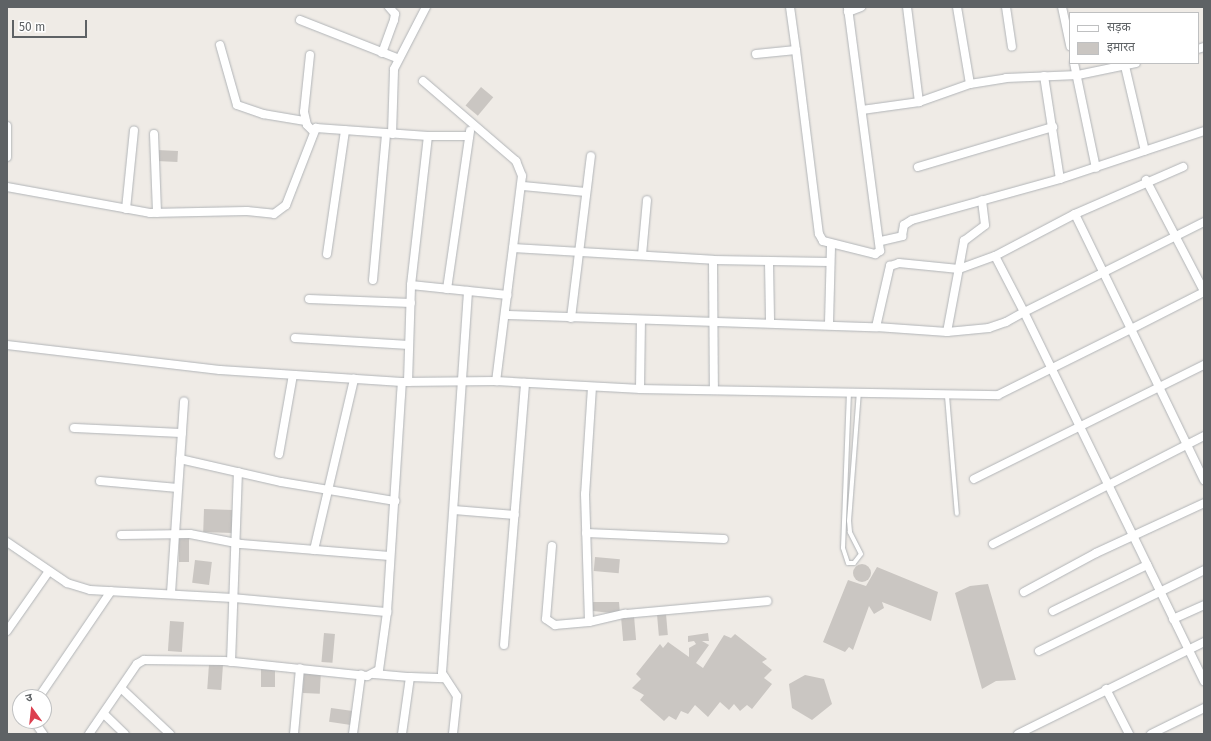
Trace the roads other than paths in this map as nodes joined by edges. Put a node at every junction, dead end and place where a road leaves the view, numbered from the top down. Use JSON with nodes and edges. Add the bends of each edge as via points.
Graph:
{"nodes":[{"id":1,"x":389,"y":7,"type":"edge"},
{"id":2,"x":426,"y":7,"type":"edge"},
{"id":3,"x":790,"y":7,"type":"edge"},
{"id":4,"x":862,"y":7,"type":"edge"},
{"id":5,"x":907,"y":7,"type":"edge"},
{"id":6,"x":957,"y":7,"type":"edge"},
{"id":7,"x":1006,"y":7,"type":"edge"},
{"id":8,"x":1062,"y":7,"type":"edge"},
{"id":9,"x":848,"y":9,"type":"edge"},
{"id":10,"x":300,"y":20,"type":"dead end"},
{"id":11,"x":1069,"y":41,"type":"edge"},
{"id":12,"x":220,"y":45,"type":"dead end"},
{"id":13,"x":1012,"y":46,"type":"dead end"},
{"id":14,"x":796,"y":50,"type":"junction"},
{"id":15,"x":382,"y":53,"type":"junction"},
{"id":16,"x":756,"y":54,"type":"dead end"},
{"id":17,"x":310,"y":55,"type":"dead end"},
{"id":18,"x":397,"y":58,"type":"junction"},
{"id":19,"x":1074,"y":64,"type":"edge"},
{"id":20,"x":1132,"y":64,"type":"edge"},
{"id":21,"x":1124,"y":66,"type":"junction"},
{"id":22,"x":1078,"y":75,"type":"junction"},
{"id":23,"x":1044,"y":76,"type":"junction"},
{"id":24,"x":423,"y":81,"type":"dead end"},
{"id":25,"x":970,"y":84,"type":"junction"},
{"id":26,"x":919,"y":102,"type":"junction"},
{"id":27,"x":862,"y":110,"type":"junction"},
{"id":28,"x":305,"y":121,"type":"junction"},
{"id":29,"x":471,"y":124,"type":"junction"},
{"id":30,"x":7,"y":126,"type":"edge"},
{"id":31,"x":1053,"y":127,"type":"junction"},
{"id":32,"x":134,"y":130,"type":"dead end"},
{"id":33,"x":346,"y":130,"type":"junction"},
{"id":34,"x":313,"y":131,"type":"junction"},
{"id":35,"x":1204,"y":132,"type":"edge"},
{"id":36,"x":154,"y":134,"type":"dead end"},
{"id":37,"x":389,"y":134,"type":"junction"},
{"id":38,"x":428,"y":136,"type":"junction"},
{"id":39,"x":469,"y":136,"type":"junction"},
{"id":40,"x":1145,"y":151,"type":"junction"},
{"id":41,"x":591,"y":156,"type":"dead end"},
{"id":42,"x":7,"y":157,"type":"edge"},
{"id":43,"x":918,"y":167,"type":"dead end"},
{"id":44,"x":1183,"y":167,"type":"dead end"},
{"id":45,"x":1096,"y":168,"type":"junction"},
{"id":46,"x":1060,"y":179,"type":"junction"},
{"id":47,"x":1146,"y":180,"type":"junction"},
{"id":48,"x":7,"y":186,"type":"edge"},
{"id":49,"x":523,"y":186,"type":"junction"},
{"id":50,"x":586,"y":192,"type":"junction"},
{"id":51,"x":647,"y":200,"type":"dead end"},
{"id":52,"x":982,"y":200,"type":"junction"},
{"id":53,"x":126,"y":209,"type":"junction"},
{"id":54,"x":157,"y":213,"type":"junction"},
{"id":55,"x":1075,"y":214,"type":"junction"},
{"id":56,"x":1204,"y":222,"type":"edge"},
{"id":57,"x":1176,"y":237,"type":"junction"},
{"id":58,"x":881,"y":241,"type":"junction"},
{"id":59,"x":831,"y":244,"type":"junction"},
{"id":60,"x":513,"y":248,"type":"junction"},
{"id":61,"x":578,"y":252,"type":"junction"},
{"id":62,"x":327,"y":254,"type":"dead end"},
{"id":63,"x":642,"y":255,"type":"junction"},
{"id":64,"x":995,"y":256,"type":"junction"},
{"id":65,"x":713,"y":260,"type":"junction"},
{"id":66,"x":768,"y":262,"type":"junction"},
{"id":67,"x":829,"y":262,"type":"junction"},
{"id":68,"x":959,"y":269,"type":"junction"},
{"id":69,"x":1103,"y":274,"type":"junction"},
{"id":70,"x":373,"y":280,"type":"dead end"},
{"id":71,"x":411,"y":285,"type":"junction"},
{"id":72,"x":447,"y":289,"type":"junction"},
{"id":73,"x":468,"y":291,"type":"junction"},
{"id":74,"x":1204,"y":292,"type":"edge"},
{"id":75,"x":507,"y":295,"type":"junction"},
{"id":76,"x":309,"y":299,"type":"dead end"},
{"id":77,"x":410,"y":303,"type":"junction"},
{"id":78,"x":1024,"y":312,"type":"junction"},
{"id":79,"x":505,"y":315,"type":"junction"},
{"id":80,"x":571,"y":318,"type":"junction"},
{"id":81,"x":641,"y":321,"type":"junction"},
{"id":82,"x":714,"y":322,"type":"junction"},
{"id":83,"x":770,"y":322,"type":"junction"},
{"id":84,"x":829,"y":323,"type":"junction"},
{"id":85,"x":876,"y":327,"type":"junction"},
{"id":86,"x":1131,"y":329,"type":"junction"},
{"id":87,"x":947,"y":332,"type":"junction"},
{"id":88,"x":295,"y":338,"type":"dead end"},
{"id":89,"x":7,"y":345,"type":"edge"},
{"id":90,"x":409,"y":345,"type":"junction"},
{"id":91,"x":1204,"y":365,"type":"edge"},
{"id":92,"x":1051,"y":370,"type":"junction"},
{"id":93,"x":293,"y":375,"type":"junction"},
{"id":94,"x":354,"y":379,"type":"junction"},
{"id":95,"x":496,"y":381,"type":"junction"},
{"id":96,"x":405,"y":382,"type":"junction"},
{"id":97,"x":463,"y":382,"type":"junction"},
{"id":98,"x":526,"y":383,"type":"junction"},
{"id":99,"x":1159,"y":386,"type":"junction"},
{"id":100,"x":592,"y":387,"type":"junction"},
{"id":101,"x":640,"y":388,"type":"junction"},
{"id":102,"x":714,"y":389,"type":"junction"},
{"id":103,"x":849,"y":392,"type":"junction"},
{"id":104,"x":859,"y":392,"type":"junction"},
{"id":105,"x":947,"y":396,"type":"junction"},
{"id":106,"x":184,"y":401,"type":"dead end"},
{"id":107,"x":1079,"y":427,"type":"junction"},
{"id":108,"x":74,"y":428,"type":"dead end"},
{"id":109,"x":182,"y":433,"type":"junction"},
{"id":110,"x":1204,"y":436,"type":"edge"},
{"id":111,"x":1185,"y":445,"type":"junction"},
{"id":112,"x":279,"y":454,"type":"dead end"},
{"id":113,"x":180,"y":459,"type":"junction"},
{"id":114,"x":238,"y":472,"type":"junction"},
{"id":115,"x":974,"y":479,"type":"dead end"},
{"id":116,"x":1204,"y":480,"type":"edge"},
{"id":117,"x":100,"y":481,"type":"dead end"},
{"id":118,"x":1107,"y":486,"type":"junction"},
{"id":119,"x":178,"y":488,"type":"junction"},
{"id":120,"x":326,"y":489,"type":"junction"},
{"id":121,"x":395,"y":501,"type":"junction"},
{"id":122,"x":1204,"y":503,"type":"edge"},
{"id":123,"x":454,"y":510,"type":"junction"},
{"id":124,"x":958,"y":514,"type":"dead end"},
{"id":125,"x":515,"y":515,"type":"junction"},
{"id":126,"x":586,"y":533,"type":"junction"},
{"id":127,"x":174,"y":534,"type":"junction"},
{"id":128,"x":121,"y":535,"type":"dead end"},
{"id":129,"x":1132,"y":536,"type":"junction"},
{"id":130,"x":724,"y":539,"type":"dead end"},
{"id":131,"x":7,"y":542,"type":"edge"},
{"id":132,"x":235,"y":543,"type":"junction"},
{"id":133,"x":993,"y":544,"type":"dead end"},
{"id":134,"x":552,"y":546,"type":"dead end"},
{"id":135,"x":314,"y":550,"type":"junction"},
{"id":136,"x":390,"y":556,"type":"junction"},
{"id":137,"x":1146,"y":564,"type":"junction"},
{"id":138,"x":1204,"y":570,"type":"edge"},
{"id":139,"x":49,"y":571,"type":"junction"},
{"id":140,"x":111,"y":591,"type":"junction"},
{"id":141,"x":1024,"y":592,"type":"dead end"},
{"id":142,"x":1160,"y":592,"type":"junction"},
{"id":143,"x":171,"y":593,"type":"junction"},
{"id":144,"x":233,"y":598,"type":"junction"},
{"id":145,"x":767,"y":601,"type":"dead end"},
{"id":146,"x":1204,"y":605,"type":"edge"},
{"id":147,"x":1053,"y":611,"type":"dead end"},
{"id":148,"x":387,"y":612,"type":"junction"},
{"id":149,"x":1173,"y":619,"type":"junction"},
{"id":150,"x":589,"y":622,"type":"junction"},
{"id":151,"x":7,"y":631,"type":"edge"},
{"id":152,"x":1204,"y":642,"type":"edge"},
{"id":153,"x":504,"y":645,"type":"dead end"},
{"id":154,"x":1188,"y":649,"type":"junction"},
{"id":155,"x":1039,"y":651,"type":"dead end"},
{"id":156,"x":231,"y":662,"type":"junction"},
{"id":157,"x":300,"y":668,"type":"junction"},
{"id":158,"x":374,"y":674,"type":"junction"},
{"id":159,"x":361,"y":675,"type":"junction"},
{"id":160,"x":410,"y":677,"type":"junction"},
{"id":161,"x":445,"y":678,"type":"junction"},
{"id":162,"x":1204,"y":681,"type":"edge"},
{"id":163,"x":44,"y":689,"type":"edge"},
{"id":164,"x":122,"y":689,"type":"junction"},
{"id":165,"x":1106,"y":689,"type":"junction"},
{"id":166,"x":1204,"y":708,"type":"edge"},
{"id":167,"x":104,"y":714,"type":"junction"},
{"id":168,"x":89,"y":734,"type":"edge"},
{"id":169,"x":125,"y":734,"type":"edge"},
{"id":170,"x":170,"y":734,"type":"edge"},
{"id":171,"x":294,"y":734,"type":"edge"},
{"id":172,"x":354,"y":734,"type":"edge"},
{"id":173,"x":402,"y":734,"type":"edge"},
{"id":174,"x":453,"y":734,"type":"edge"},
{"id":175,"x":1018,"y":734,"type":"edge"},
{"id":176,"x":1129,"y":734,"type":"edge"},
{"id":177,"x":1151,"y":734,"type":"edge"}],
"edges":[{"from":1,"to":15,"type":"street","via":[[395,14]]},
{"from":2,"to":18,"type":"street"},
{"from":3,"to":14,"type":"street"},
{"from":4,"to":9,"type":"street"},
{"from":5,"to":26,"type":"street"},
{"from":6,"to":25,"type":"street"},
{"from":7,"to":13,"type":"street"},
{"from":8,"to":11,"type":"street"},
{"from":9,"to":27,"type":"street"},
{"from":10,"to":15,"type":"street"},
{"from":12,"to":28,"type":"street","via":[[237,105],[263,114]]},
{"from":14,"to":16,"type":"street"},
{"from":14,"to":59,"type":"street","via":[[819,234],[823,241]]},
{"from":15,"to":18,"type":"street"},
{"from":17,"to":28,"type":"street"},
{"from":18,"to":37,"type":"street"},
{"from":19,"to":22,"type":"street"},
{"from":20,"to":21,"type":"street"},
{"from":21,"to":22,"type":"street"},
{"from":21,"to":40,"type":"street"},
{"from":22,"to":23,"type":"street"},
{"from":22,"to":45,"type":"street"},
{"from":23,"to":25,"type":"street","via":[[1006,78]]},
{"from":23,"to":31,"type":"street"},
{"from":24,"to":29,"type":"street"},
{"from":25,"to":26,"type":"street"},
{"from":26,"to":27,"type":"street"},
{"from":27,"to":58,"type":"street"},
{"from":28,"to":34,"type":"street"},
{"from":29,"to":39,"type":"street"},
{"from":29,"to":49,"type":"street","via":[[516,162]]},
{"from":30,"to":42,"type":"street"},
{"from":31,"to":43,"type":"street"},
{"from":31,"to":46,"type":"street"},
{"from":32,"to":53,"type":"street"},
{"from":33,"to":34,"type":"street","via":[[322,128]]},
{"from":33,"to":37,"type":"street"},
{"from":33,"to":62,"type":"street"},
{"from":34,"to":54,"type":"street","via":[[286,205],[278,213]]},
{"from":35,"to":40,"type":"street"},
{"from":36,"to":54,"type":"street"},
{"from":37,"to":38,"type":"street"},
{"from":37,"to":70,"type":"street"},
{"from":38,"to":39,"type":"street"},
{"from":38,"to":71,"type":"street"},
{"from":39,"to":72,"type":"street"},
{"from":40,"to":45,"type":"street"},
{"from":41,"to":50,"type":"street"},
{"from":44,"to":47,"type":"street"},
{"from":45,"to":46,"type":"street"},
{"from":46,"to":52,"type":"street"},
{"from":47,"to":55,"type":"street"},
{"from":47,"to":57,"type":"street"},
{"from":48,"to":53,"type":"street"},
{"from":49,"to":50,"type":"street"},
{"from":49,"to":60,"type":"street"},
{"from":50,"to":61,"type":"street"},
{"from":51,"to":63,"type":"street"},
{"from":52,"to":58,"type":"street","via":[[906,222],[902,236]]},
{"from":52,"to":68,"type":"street","via":[[985,225],[967,236]]},
{"from":53,"to":54,"type":"street"},
{"from":55,"to":64,"type":"street"},
{"from":55,"to":69,"type":"street"},
{"from":56,"to":57,"type":"street"},
{"from":57,"to":69,"type":"street"},
{"from":57,"to":74,"type":"street"},
{"from":58,"to":59,"type":"street","via":[[880,252],[875,254]]},
{"from":59,"to":67,"type":"street"},
{"from":60,"to":61,"type":"street"},
{"from":60,"to":75,"type":"street"},
{"from":61,"to":63,"type":"street"},
{"from":61,"to":80,"type":"street"},
{"from":63,"to":65,"type":"street"},
{"from":64,"to":68,"type":"street"},
{"from":64,"to":78,"type":"street"},
{"from":65,"to":66,"type":"street"},
{"from":65,"to":82,"type":"street"},
{"from":66,"to":67,"type":"street"},
{"from":66,"to":83,"type":"street"},
{"from":67,"to":84,"type":"street"},
{"from":68,"to":85,"type":"street","via":[[899,263],[890,266]]},
{"from":68,"to":87,"type":"street"},
{"from":69,"to":78,"type":"street"},
{"from":69,"to":86,"type":"street"},
{"from":71,"to":72,"type":"street"},
{"from":71,"to":77,"type":"street"},
{"from":72,"to":73,"type":"street"},
{"from":73,"to":75,"type":"street"},
{"from":73,"to":97,"type":"street"},
{"from":74,"to":86,"type":"street"},
{"from":75,"to":79,"type":"street"},
{"from":76,"to":77,"type":"street"},
{"from":77,"to":90,"type":"street"},
{"from":78,"to":87,"type":"street","via":[[989,328]]},
{"from":78,"to":92,"type":"street"},
{"from":79,"to":80,"type":"street"},
{"from":79,"to":95,"type":"street"},
{"from":80,"to":81,"type":"street"},
{"from":81,"to":82,"type":"street"},
{"from":81,"to":101,"type":"street"},
{"from":82,"to":83,"type":"street"},
{"from":82,"to":102,"type":"street"},
{"from":83,"to":84,"type":"street"},
{"from":84,"to":85,"type":"street"},
{"from":85,"to":87,"type":"street"},
{"from":86,"to":92,"type":"street"},
{"from":86,"to":99,"type":"street"},
{"from":88,"to":90,"type":"street"},
{"from":89,"to":93,"type":"street","via":[[212,369]]},
{"from":90,"to":96,"type":"street"},
{"from":91,"to":99,"type":"street"},
{"from":92,"to":105,"type":"street","via":[[998,395]]},
{"from":92,"to":107,"type":"street"},
{"from":93,"to":94,"type":"street"},
{"from":93,"to":112,"type":"street"},
{"from":94,"to":96,"type":"street"},
{"from":94,"to":120,"type":"street"},
{"from":95,"to":97,"type":"street"},
{"from":95,"to":98,"type":"street"},
{"from":96,"to":97,"type":"street"},
{"from":96,"to":121,"type":"street"},
{"from":97,"to":123,"type":"street"},
{"from":98,"to":100,"type":"street"},
{"from":98,"to":125,"type":"street"},
{"from":99,"to":107,"type":"street"},
{"from":99,"to":111,"type":"street"},
{"from":100,"to":101,"type":"street"},
{"from":100,"to":126,"type":"street","via":[[585,494]]},
{"from":101,"to":102,"type":"street"},
{"from":102,"to":103,"type":"street"},
{"from":103,"to":104,"type":"street"},
{"from":103,"to":104,"type":"lane","via":[[843,548],[848,563],[854,563],[861,554],[850,532],[849,521]]},
{"from":104,"to":105,"type":"street"},
{"from":105,"to":124,"type":"lane"},
{"from":106,"to":109,"type":"street"},
{"from":107,"to":115,"type":"street"},
{"from":107,"to":118,"type":"street"},
{"from":108,"to":109,"type":"street"},
{"from":109,"to":113,"type":"street"},
{"from":110,"to":111,"type":"street"},
{"from":111,"to":116,"type":"street"},
{"from":111,"to":118,"type":"street"},
{"from":113,"to":114,"type":"street"},
{"from":113,"to":119,"type":"street"},
{"from":114,"to":120,"type":"street"},
{"from":114,"to":132,"type":"street"},
{"from":117,"to":119,"type":"street"},
{"from":118,"to":129,"type":"street"},
{"from":118,"to":133,"type":"street"},
{"from":119,"to":127,"type":"street"},
{"from":120,"to":121,"type":"street"},
{"from":120,"to":135,"type":"street"},
{"from":121,"to":136,"type":"street"},
{"from":122,"to":129,"type":"street"},
{"from":123,"to":125,"type":"street"},
{"from":123,"to":161,"type":"street","via":[[442,673]]},
{"from":125,"to":153,"type":"street"},
{"from":126,"to":130,"type":"street"},
{"from":126,"to":150,"type":"street"},
{"from":127,"to":128,"type":"street"},
{"from":127,"to":132,"type":"street"},
{"from":127,"to":143,"type":"street"},
{"from":129,"to":137,"type":"street"},
{"from":129,"to":141,"type":"street"},
{"from":131,"to":139,"type":"street"},
{"from":132,"to":135,"type":"street"},
{"from":132,"to":144,"type":"street"},
{"from":134,"to":150,"type":"street","via":[[546,619],[549,624]]},
{"from":135,"to":136,"type":"street"},
{"from":136,"to":148,"type":"street"},
{"from":137,"to":142,"type":"street"},
{"from":137,"to":147,"type":"street"},
{"from":138,"to":142,"type":"street"},
{"from":139,"to":140,"type":"street","via":[[74,586]]},
{"from":139,"to":151,"type":"street"},
{"from":140,"to":143,"type":"street"},
{"from":140,"to":163,"type":"street"},
{"from":142,"to":149,"type":"street"},
{"from":142,"to":155,"type":"street"},
{"from":143,"to":144,"type":"street"},
{"from":144,"to":148,"type":"street"},
{"from":144,"to":156,"type":"street"},
{"from":145,"to":150,"type":"street","via":[[625,614]]},
{"from":146,"to":149,"type":"street"},
{"from":148,"to":158,"type":"street","via":[[381,662]]},
{"from":149,"to":154,"type":"street"},
{"from":152,"to":154,"type":"street"},
{"from":154,"to":162,"type":"street"},
{"from":154,"to":165,"type":"street"},
{"from":156,"to":157,"type":"street"},
{"from":156,"to":164,"type":"street","via":[[144,660],[137,664]]},
{"from":157,"to":159,"type":"street"},
{"from":157,"to":171,"type":"street"},
{"from":158,"to":159,"type":"street"},
{"from":158,"to":160,"type":"street"},
{"from":159,"to":172,"type":"street"},
{"from":160,"to":161,"type":"street"},
{"from":160,"to":173,"type":"street"},
{"from":161,"to":174,"type":"street","via":[[457,696]]},
{"from":164,"to":167,"type":"street"},
{"from":164,"to":170,"type":"street"},
{"from":165,"to":175,"type":"street"},
{"from":165,"to":176,"type":"street"},
{"from":166,"to":177,"type":"street"},
{"from":167,"to":168,"type":"street"},
{"from":167,"to":169,"type":"street"}]}
